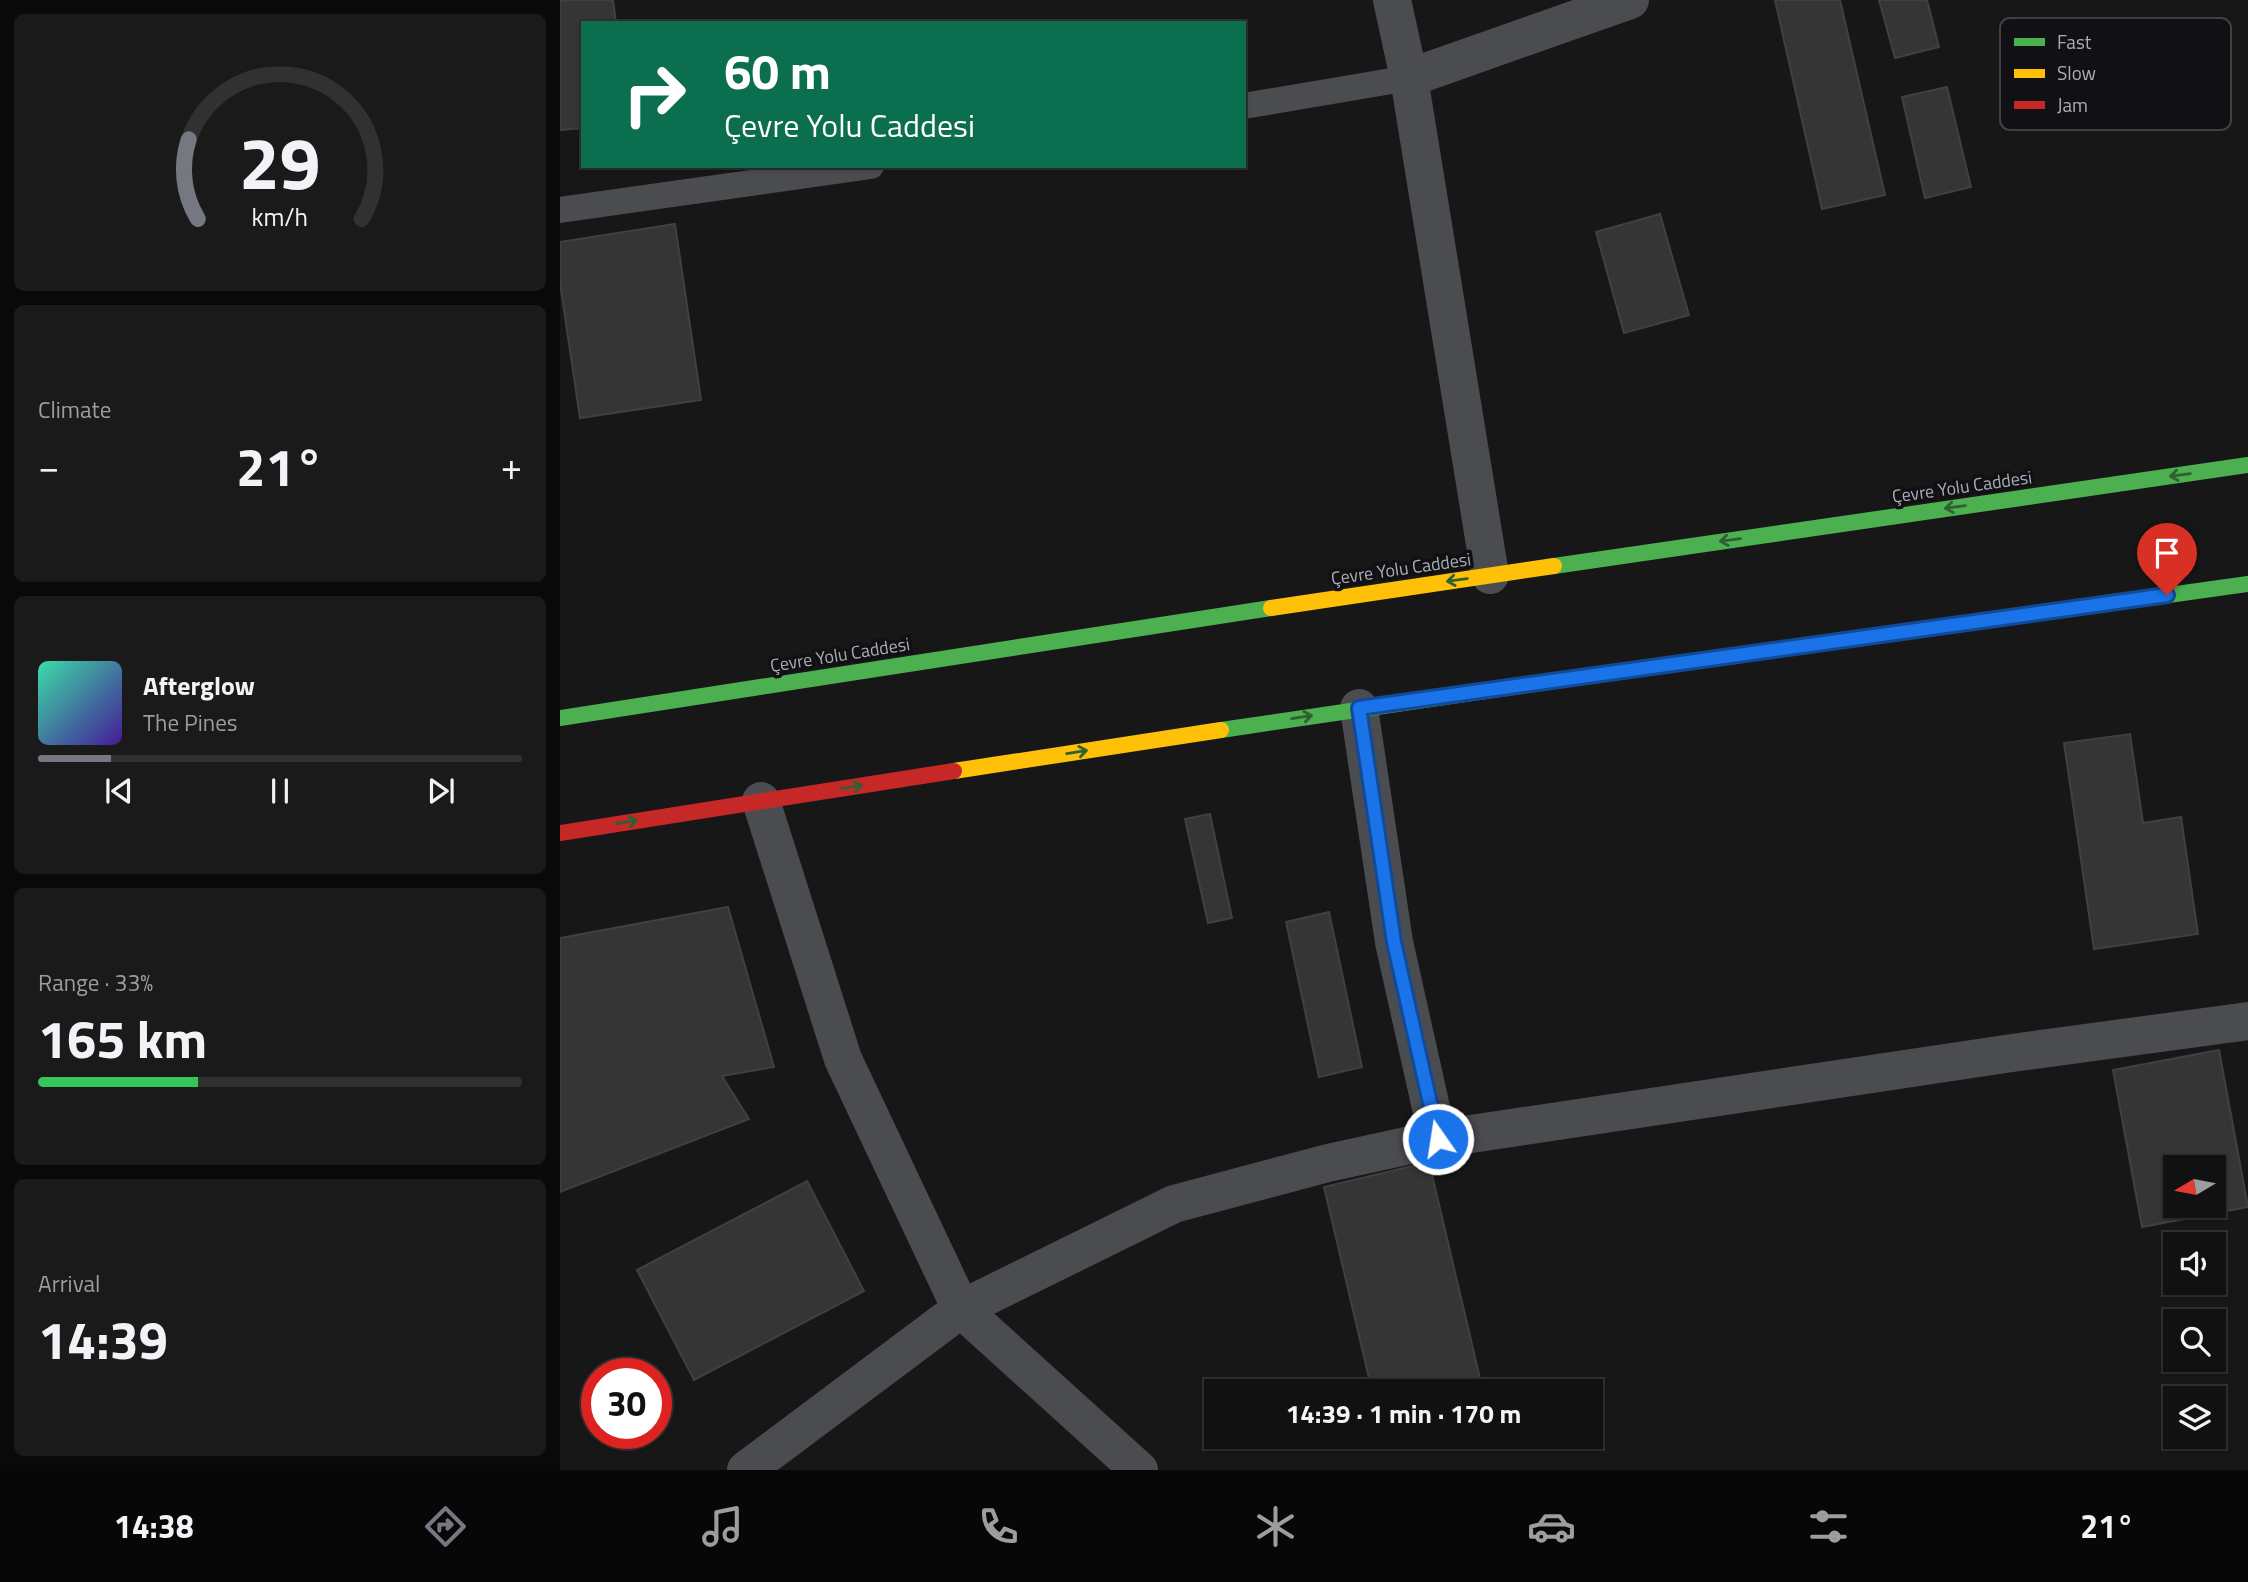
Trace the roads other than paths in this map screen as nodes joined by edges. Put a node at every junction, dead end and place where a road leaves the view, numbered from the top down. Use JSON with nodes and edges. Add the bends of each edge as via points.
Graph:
{"nodes":[{"id":1,"x":1392,"y":0,"type":"edge"},
{"id":2,"x":1630,"y":0,"type":"edge"},
{"id":3,"x":1409,"y":78,"type":"junction"},
{"id":4,"x":1246,"y":106,"type":"edge"},
{"id":5,"x":857,"y":168,"type":"edge"},
{"id":6,"x":560,"y":210,"type":"edge"},
{"id":7,"x":2248,"y":465,"type":"edge"},
{"id":8,"x":1490,"y":575,"type":"junction"},
{"id":9,"x":2248,"y":584,"type":"edge"},
{"id":10,"x":1359,"y":708,"type":"junction"},
{"id":11,"x":560,"y":718,"type":"edge"},
{"id":12,"x":761,"y":802,"type":"junction"},
{"id":13,"x":560,"y":833,"type":"edge"},
{"id":14,"x":2248,"y":1021,"type":"edge"},
{"id":15,"x":1438,"y":1139,"type":"junction"},
{"id":16,"x":961,"y":1308,"type":"junction"},
{"id":17,"x":746,"y":1470,"type":"edge"},
{"id":18,"x":1139,"y":1470,"type":"edge"}],
"edges":[{"from":1,"to":3,"type":"street"},
{"from":2,"to":3,"type":"street"},
{"from":3,"to":4,"type":"lane"},
{"from":3,"to":8,"type":"street"},
{"from":5,"to":6,"type":"lane"},
{"from":7,"to":8,"type":"highway","name":"Çevre Yolu Caddesi","one_way":true},
{"from":8,"to":11,"type":"highway","name":"Çevre Yolu Caddesi","one_way":true},
{"from":9,"to":10,"type":"highway"},
{"from":12,"to":10,"type":"highway","one_way":true},
{"from":10,"to":15,"type":"street","via":[[1394,942]]},
{"from":13,"to":12,"type":"highway","one_way":true},
{"from":12,"to":16,"type":"street","via":[[843,1059]]},
{"from":14,"to":15,"type":"street"},
{"from":15,"to":16,"type":"street","via":[[1174,1204]]},
{"from":16,"to":17,"type":"street"},
{"from":16,"to":18,"type":"street"}]}
